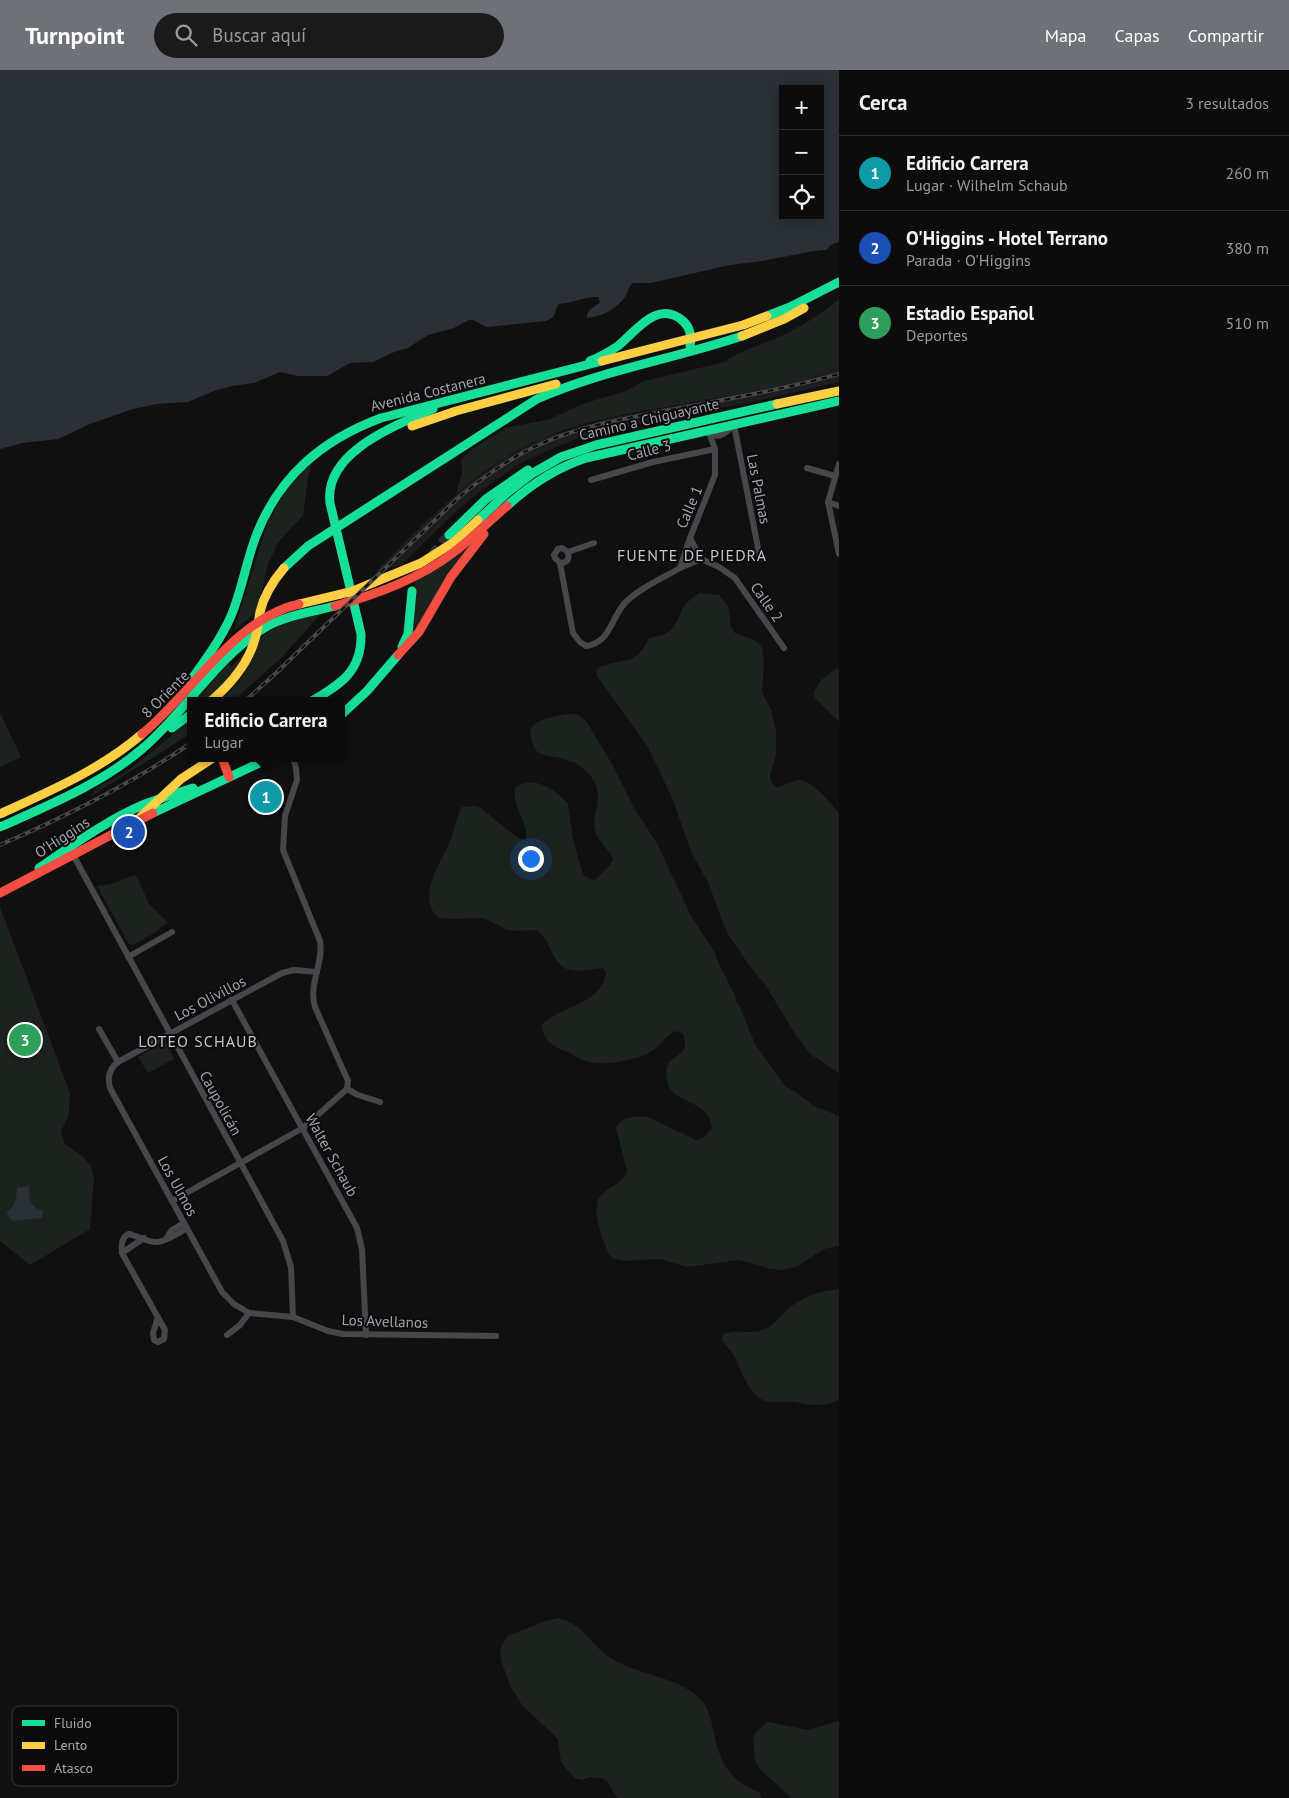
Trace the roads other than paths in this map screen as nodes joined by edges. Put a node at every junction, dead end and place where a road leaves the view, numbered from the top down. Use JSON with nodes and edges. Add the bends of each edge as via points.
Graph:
{"nodes":[{"id":1,"x":839,"y":284,"type":"edge"},
{"id":2,"x":691,"y":340,"type":"junction"},
{"id":3,"x":687,"y":354,"type":"junction"},
{"id":4,"x":566,"y":372,"type":"junction"},
{"id":5,"x":582,"y":381,"type":"junction"},
{"id":6,"x":839,"y":391,"type":"edge"},
{"id":7,"x":467,"y":396,"type":"junction"},
{"id":8,"x":839,"y":401,"type":"edge"},
{"id":9,"x":720,"y":417,"type":"junction"},
{"id":10,"x":734,"y":425,"type":"junction"},
{"id":11,"x":709,"y":432,"type":"junction"},
{"id":12,"x":717,"y":436,"type":"junction"},
{"id":13,"x":380,"y":437,"type":"junction"},
{"id":14,"x":715,"y":449,"type":"junction"},
{"id":15,"x":578,"y":450,"type":"junction"},
{"id":16,"x":839,"y":464,"type":"edge"},
{"id":17,"x":807,"y":468,"type":"dead end"},
{"id":18,"x":836,"y":476,"type":"junction"},
{"id":19,"x":591,"y":480,"type":"dead end"},
{"id":20,"x":828,"y":502,"type":"junction"},
{"id":21,"x":507,"y":506,"type":"junction"},
{"id":22,"x":839,"y":506,"type":"edge"},
{"id":23,"x":449,"y":535,"type":"tunnel mouth"},
{"id":24,"x":465,"y":538,"type":"junction"},
{"id":25,"x":690,"y":538,"type":"junction"},
{"id":26,"x":594,"y":543,"type":"dead end"},
{"id":27,"x":568,"y":552,"type":"junction"},
{"id":28,"x":839,"y":554,"type":"edge"},
{"id":29,"x":760,"y":558,"type":"dead end"},
{"id":30,"x":701,"y":559,"type":"junction"},
{"id":31,"x":560,"y":563,"type":"junction"},
{"id":32,"x":680,"y":568,"type":"junction"},
{"id":33,"x":412,"y":591,"type":"dead end"},
{"id":34,"x":409,"y":618,"type":"junction"},
{"id":35,"x":423,"y":626,"type":"junction"},
{"id":36,"x":784,"y":648,"type":"dead end"},
{"id":37,"x":398,"y":655,"type":"junction"},
{"id":38,"x":193,"y":697,"type":"edge"},
{"id":39,"x":215,"y":697,"type":"edge"},
{"id":40,"x":318,"y":697,"type":"edge"},
{"id":41,"x":187,"y":704,"type":"edge"},
{"id":42,"x":170,"y":709,"type":"junction"},
{"id":43,"x":345,"y":711,"type":"edge"},
{"id":44,"x":187,"y":717,"type":"edge"},
{"id":45,"x":143,"y":749,"type":"junction"},
{"id":46,"x":207,"y":762,"type":"edge"},
{"id":47,"x":223,"y":762,"type":"edge"},
{"id":48,"x":261,"y":762,"type":"edge"},
{"id":49,"x":294,"y":762,"type":"edge"},
{"id":50,"x":229,"y":777,"type":"junction"},
{"id":51,"x":158,"y":799,"type":"junction"},
{"id":52,"x":0,"y":814,"type":"edge"},
{"id":53,"x":135,"y":822,"type":"junction"},
{"id":54,"x":0,"y":827,"type":"edge"},
{"id":55,"x":71,"y":851,"type":"junction"},
{"id":56,"x":0,"y":893,"type":"edge"},
{"id":57,"x":172,"y":932,"type":"dead end"},
{"id":58,"x":128,"y":957,"type":"junction"},
{"id":59,"x":317,"y":972,"type":"junction"},
{"id":60,"x":232,"y":1000,"type":"junction"},
{"id":61,"x":99,"y":1028,"type":"dead end"},
{"id":62,"x":170,"y":1034,"type":"junction"},
{"id":63,"x":118,"y":1062,"type":"junction"},
{"id":64,"x":348,"y":1089,"type":"junction"},
{"id":65,"x":380,"y":1102,"type":"dead end"},
{"id":66,"x":302,"y":1128,"type":"junction"},
{"id":67,"x":240,"y":1163,"type":"junction"},
{"id":68,"x":172,"y":1202,"type":"junction"},
{"id":69,"x":186,"y":1225,"type":"junction"},
{"id":70,"x":144,"y":1238,"type":"junction"},
{"id":71,"x":122,"y":1253,"type":"junction"},
{"id":72,"x":249,"y":1313,"type":"junction"},
{"id":73,"x":158,"y":1317,"type":"dead end"},
{"id":74,"x":293,"y":1317,"type":"junction"},
{"id":75,"x":227,"y":1335,"type":"dead end"},
{"id":76,"x":366,"y":1335,"type":"junction"},
{"id":77,"x":496,"y":1336,"type":"dead end"}],
"edges":[{"from":1,"to":2,"type":"main road","name":"Avenida Costanera","via":[[777,313]]},
{"from":1,"to":3,"type":"main road","name":"Avenida Costanera","via":[[777,322]]},
{"from":2,"to":3,"type":"main road"},
{"from":2,"to":4,"type":"main road","name":"Avenida Costanera"},
{"from":2,"to":4,"type":"main road","via":[[688,328],[680,318],[666,313],[655,314],[613,349]]},
{"from":3,"to":5,"type":"main road","name":"Avenida Costanera"},
{"from":4,"to":7,"type":"main road","name":"Avenida Costanera"},
{"from":5,"to":13,"type":"main road","via":[[479,405]]},
{"from":5,"to":39,"type":"main road","name":"Avenida Costanera","via":[[524,406],[294,557],[266,593],[255,638],[243,666]]},
{"from":6,"to":9,"type":"main road","name":"Camino a Chiguayante"},
{"from":7,"to":13,"type":"main road","via":[[416,417]]},
{"from":7,"to":42,"type":"main road","name":"Avenida Costanera","via":[[358,426],[331,439],[299,466],[264,516],[224,629]]},
{"from":8,"to":10,"type":"main road","name":"Camino a Chiguayante"},
{"from":9,"to":11,"type":"main road"},
{"from":9,"to":15,"type":"main road","name":"Camino a Chiguayante"},
{"from":10,"to":11,"type":"main road","name":"Camino a Chiguayante"},
{"from":10,"to":12,"type":"street"},
{"from":10,"to":29,"type":"street","name":"Las Palmas"},
{"from":11,"to":12,"type":"street"},
{"from":11,"to":14,"type":"street","name":"Calle 1"},
{"from":11,"to":21,"type":"main road","name":"Camino a Chiguayante","via":[[616,450],[578,461],[538,480]]},
{"from":12,"to":14,"type":"street","name":"Calle 1"},
{"from":13,"to":40,"type":"main road","via":[[350,455],[336,470],[330,486],[330,508],[362,645],[361,655],[351,672],[341,683]]},
{"from":14,"to":19,"type":"street","name":"Calle 3","via":[[646,463]]},
{"from":14,"to":25,"type":"street","name":"Calle 1","via":[[715,475]]},
{"from":15,"to":23,"type":"main road","via":[[546,461],[510,480]]},
{"from":15,"to":24,"type":"main road","name":"Camino a Chiguayante","via":[[526,479]]},
{"from":16,"to":18,"type":"street"},
{"from":17,"to":18,"type":"street"},
{"from":18,"to":20,"type":"street"},
{"from":20,"to":22,"type":"street"},
{"from":20,"to":28,"type":"street"},
{"from":21,"to":24,"type":"main road","name":"Camino a Chiguayante"},
{"from":21,"to":35,"type":"main road","via":[[456,570]]},
{"from":24,"to":38,"type":"main road","name":"8 Oriente","via":[[448,557],[428,570],[374,593],[289,617],[267,627],[230,656]]},
{"from":24,"to":42,"type":"main road","name":"8 Oriente","via":[[422,564],[377,582],[270,614],[235,639]]},
{"from":25,"to":30,"type":"street"},
{"from":25,"to":32,"type":"street","name":"Calle 1"},
{"from":26,"to":27,"type":"street"},
{"from":27,"to":31,"type":"street","via":[[568,560]]},
{"from":27,"to":31,"type":"street","via":[[562,548],[556,552],[555,558]]},
{"from":30,"to":32,"type":"street"},
{"from":30,"to":36,"type":"street","name":"Calle 2","via":[[719,566],[735,578]]},
{"from":31,"to":32,"type":"street","via":[[573,633],[586,646],[602,639],[619,610],[632,597]]},
{"from":33,"to":34,"type":"main road"},
{"from":34,"to":35,"type":"main road"},
{"from":34,"to":37,"type":"main road","via":[[408,634]]},
{"from":35,"to":37,"type":"main road"},
{"from":37,"to":43,"type":"main road"},
{"from":41,"to":45,"type":"main road","name":"8 Oriente"},
{"from":42,"to":52,"type":"main road","name":"8 Oriente","via":[[155,725],[93,770]]},
{"from":44,"to":45,"type":"main road"},
{"from":45,"to":54,"type":"main road","name":"8 Oriente","via":[[72,794]]},
{"from":46,"to":51,"type":"main road"},
{"from":47,"to":50,"type":"main road"},
{"from":48,"to":50,"type":"main road","name":"O'Higgins"},
{"from":49,"to":59,"type":"street","via":[[297,780],[286,816],[283,850],[320,941]]},
{"from":50,"to":51,"type":"main road","name":"O'Higgins"},
{"from":50,"to":53,"type":"main road","name":"O'Higgins"},
{"from":51,"to":53,"type":"main road"},
{"from":51,"to":55,"type":"main road","name":"O'Higgins","via":[[125,814]]},
{"from":53,"to":55,"type":"main road","name":"O'Higgins"},
{"from":55,"to":56,"type":"main road","name":"O'Higgins"},
{"from":55,"to":58,"type":"street","name":"Caupolicán"},
{"from":57,"to":58,"type":"street"},
{"from":58,"to":62,"type":"street","name":"Caupolicán"},
{"from":59,"to":60,"type":"street","name":"Los Olivillos","via":[[286,972]]},
{"from":59,"to":64,"type":"street","via":[[312,993],[314,1002]]},
{"from":60,"to":62,"type":"street","name":"Los Olivillos"},
{"from":60,"to":66,"type":"street","name":"Walter Schaub"},
{"from":61,"to":63,"type":"street"},
{"from":62,"to":63,"type":"street","name":"Los Olivillos"},
{"from":62,"to":67,"type":"street","name":"Caupolicán"},
{"from":63,"to":68,"type":"street","name":"Los Ulmos","via":[[109,1075],[110,1088]]},
{"from":64,"to":65,"type":"street"},
{"from":64,"to":66,"type":"street"},
{"from":66,"to":67,"type":"street"},
{"from":66,"to":76,"type":"street","name":"Walter Schaub","via":[[360,1236]]},
{"from":67,"to":68,"type":"street"},
{"from":67,"to":74,"type":"street","name":"Caupolicán","via":[[286,1249],[292,1277]]},
{"from":68,"to":69,"type":"street","name":"Los Ulmos"},
{"from":69,"to":70,"type":"street","via":[[172,1230],[167,1237],[156,1242]]},
{"from":69,"to":72,"type":"street","name":"Los Ulmos","via":[[222,1292]]},
{"from":70,"to":71,"type":"street"},
{"from":70,"to":71,"type":"street","via":[[126,1235]]},
{"from":71,"to":73,"type":"street"},
{"from":72,"to":74,"type":"street","name":"Los Avellanos"},
{"from":72,"to":75,"type":"street"},
{"from":74,"to":76,"type":"street","name":"Los Avellanos","via":[[328,1331]]},
{"from":76,"to":77,"type":"street","name":"Los Avellanos"}]}
